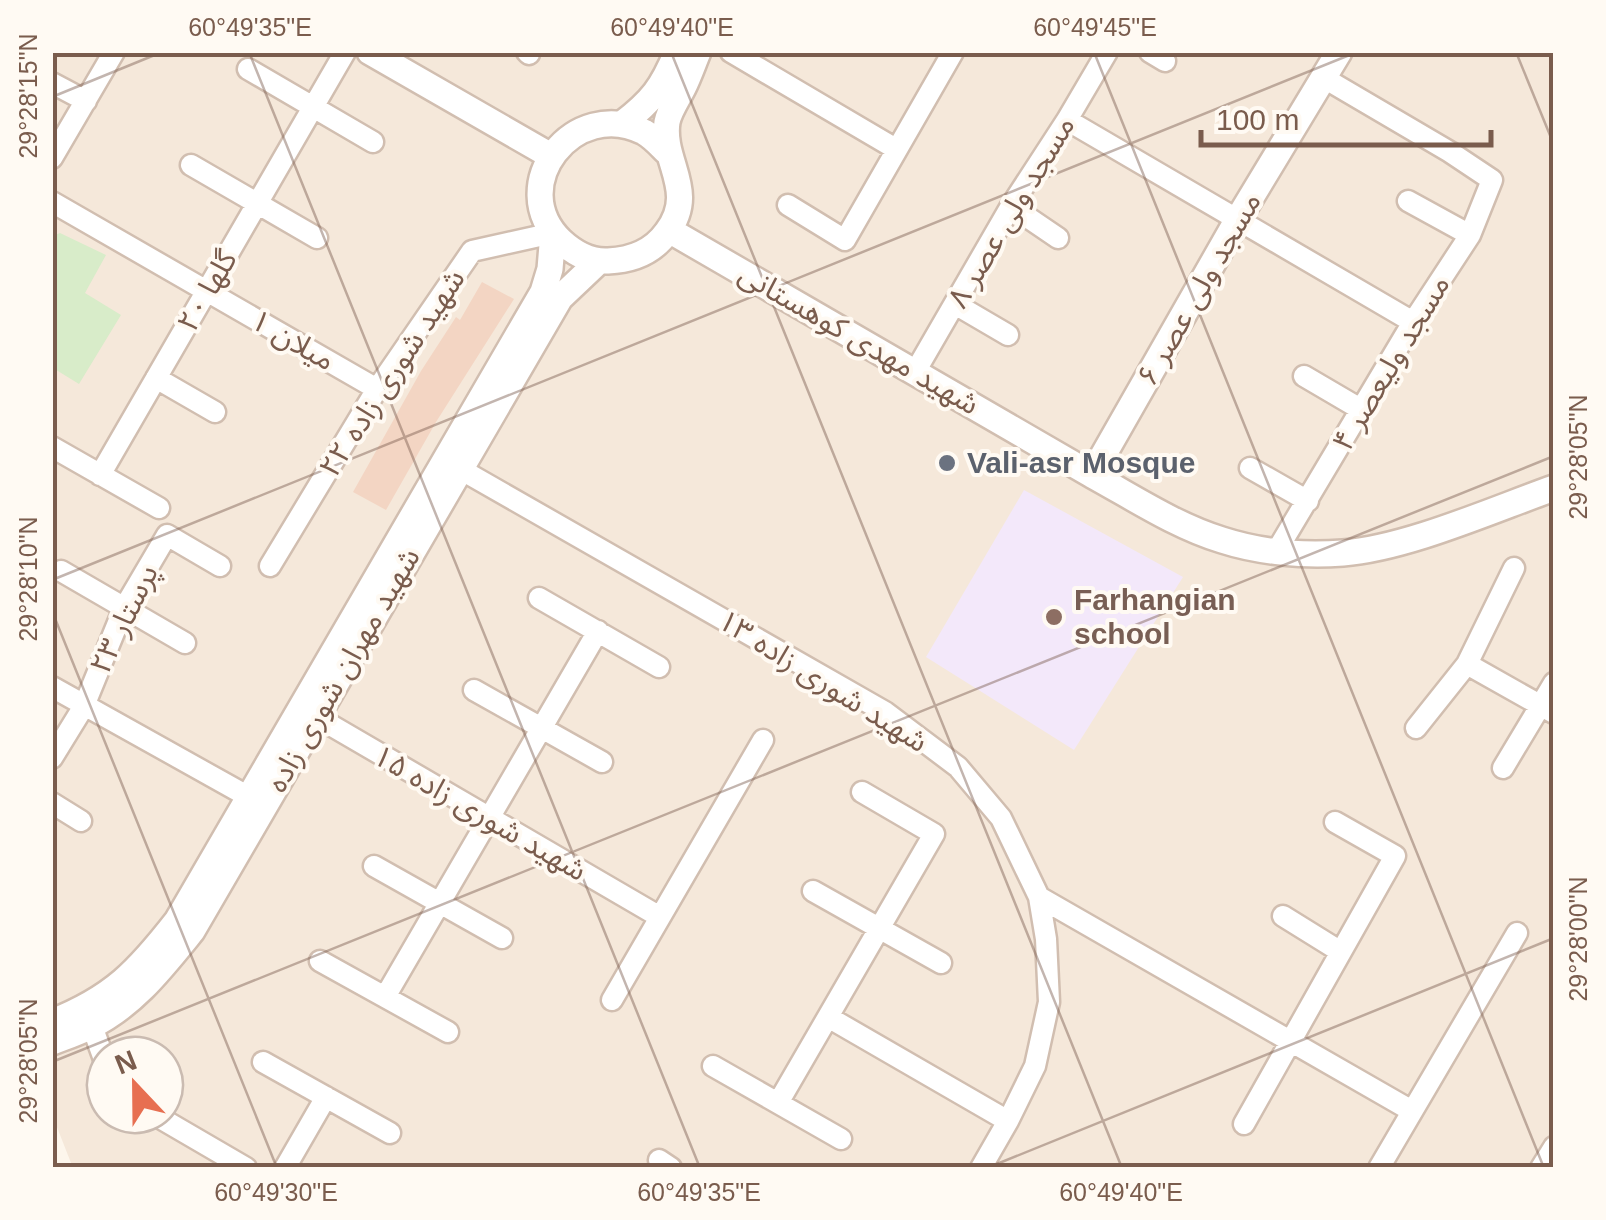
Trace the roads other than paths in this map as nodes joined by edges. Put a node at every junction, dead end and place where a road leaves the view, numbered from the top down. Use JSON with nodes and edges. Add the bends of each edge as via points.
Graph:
{"nodes":[{"id":1,"x":114,"y":52,"type":"edge"},
{"id":2,"x":345,"y":52,"type":"edge"},
{"id":3,"x":370,"y":52,"type":"edge"},
{"id":4,"x":676,"y":52,"type":"edge"},
{"id":5,"x":698,"y":52,"type":"edge"},
{"id":6,"x":731,"y":52,"type":"edge"},
{"id":7,"x":1106,"y":52,"type":"edge"},
{"id":8,"x":1339,"y":52,"type":"edge"},
{"id":9,"x":945,"y":55,"type":"edge"},
{"id":10,"x":248,"y":69,"type":"dead end"},
{"id":11,"x":1324,"y":78,"type":"junction"},
{"id":12,"x":52,"y":82,"type":"edge"},
{"id":13,"x":86,"y":101,"type":"junction"},
{"id":14,"x":314,"y":107,"type":"junction"},
{"id":15,"x":1067,"y":120,"type":"junction"},
{"id":16,"x":622,"y":124,"type":"junction"},
{"id":17,"x":373,"y":142,"type":"dead end"},
{"id":18,"x":896,"y":149,"type":"junction"},
{"id":19,"x":667,"y":152,"type":"junction"},
{"id":20,"x":550,"y":156,"type":"junction"},
{"id":21,"x":52,"y":158,"type":"edge"},
{"id":22,"x":192,"y":165,"type":"dead end"},
{"id":23,"x":1408,"y":201,"type":"dead end"},
{"id":24,"x":52,"y":202,"type":"edge"},
{"id":25,"x":258,"y":204,"type":"junction"},
{"id":26,"x":788,"y":205,"type":"dead end"},
{"id":27,"x":1011,"y":206,"type":"junction"},
{"id":28,"x":1238,"y":218,"type":"junction"},
{"id":29,"x":670,"y":230,"type":"junction"},
{"id":30,"x":553,"y":233,"type":"junction"},
{"id":31,"x":1470,"y":235,"type":"junction"},
{"id":32,"x":317,"y":238,"type":"dead end"},
{"id":33,"x":1058,"y":238,"type":"dead end"},
{"id":34,"x":598,"y":262,"type":"junction"},
{"id":35,"x":207,"y":291,"type":"junction"},
{"id":36,"x":955,"y":304,"type":"junction"},
{"id":37,"x":1413,"y":322,"type":"junction"},
{"id":38,"x":1008,"y":335,"type":"dead end"},
{"id":39,"x":915,"y":372,"type":"junction"},
{"id":40,"x":1304,"y":376,"type":"dead end"},
{"id":41,"x":156,"y":378,"type":"junction"},
{"id":42,"x":377,"y":389,"type":"junction"},
{"id":43,"x":1362,"y":410,"type":"junction"},
{"id":44,"x":216,"y":412,"type":"dead end"},
{"id":45,"x":52,"y":447,"type":"edge"},
{"id":46,"x":452,"y":465,"type":"junction"},
{"id":47,"x":1250,"y":468,"type":"dead end"},
{"id":48,"x":100,"y":474,"type":"junction"},
{"id":49,"x":1092,"y":475,"type":"junction"},
{"id":50,"x":1554,"y":488,"type":"edge"},
{"id":51,"x":1308,"y":502,"type":"junction"},
{"id":52,"x":159,"y":508,"type":"dead end"},
{"id":53,"x":1276,"y":552,"type":"junction"},
{"id":54,"x":220,"y":566,"type":"dead end"},
{"id":55,"x":270,"y":566,"type":"dead end"},
{"id":56,"x":1514,"y":568,"type":"dead end"},
{"id":57,"x":60,"y":571,"type":"dead end"},
{"id":58,"x":540,"y":598,"type":"dead end"},
{"id":59,"x":124,"y":608,"type":"junction"},
{"id":60,"x":598,"y":631,"type":"junction"},
{"id":61,"x":185,"y":643,"type":"dead end"},
{"id":62,"x":1467,"y":664,"type":"junction"},
{"id":63,"x":659,"y":667,"type":"dead end"},
{"id":64,"x":1554,"y":683,"type":"edge"},
{"id":65,"x":52,"y":687,"type":"edge"},
{"id":66,"x":474,"y":690,"type":"dead end"},
{"id":67,"x":84,"y":706,"type":"junction"},
{"id":68,"x":1547,"y":709,"type":"edge"},
{"id":69,"x":308,"y":712,"type":"junction"},
{"id":70,"x":541,"y":728,"type":"junction"},
{"id":71,"x":1416,"y":728,"type":"dead end"},
{"id":72,"x":763,"y":740,"type":"dead end"},
{"id":73,"x":52,"y":758,"type":"edge"},
{"id":74,"x":602,"y":762,"type":"dead end"},
{"id":75,"x":1503,"y":768,"type":"dead end"},
{"id":76,"x":862,"y":792,"type":"dead end"},
{"id":77,"x":249,"y":797,"type":"junction"},
{"id":78,"x":52,"y":803,"type":"edge"},
{"id":79,"x":489,"y":818,"type":"junction"},
{"id":80,"x":81,"y":821,"type":"dead end"},
{"id":81,"x":1335,"y":822,"type":"dead end"},
{"id":82,"x":374,"y":866,"type":"dead end"},
{"id":83,"x":813,"y":891,"type":"dead end"},
{"id":84,"x":1039,"y":898,"type":"junction"},
{"id":85,"x":440,"y":903,"type":"junction"},
{"id":86,"x":1283,"y":916,"type":"dead end"},
{"id":87,"x":660,"y":917,"type":"junction"},
{"id":88,"x":879,"y":928,"type":"junction"},
{"id":89,"x":1516,"y":933,"type":"dead end"},
{"id":90,"x":502,"y":938,"type":"dead end"},
{"id":91,"x":1341,"y":952,"type":"junction"},
{"id":92,"x":320,"y":961,"type":"dead end"},
{"id":93,"x":941,"y":963,"type":"dead end"},
{"id":94,"x":385,"y":997,"type":"junction"},
{"id":95,"x":612,"y":1000,"type":"dead end"},
{"id":96,"x":828,"y":1017,"type":"junction"},
{"id":97,"x":52,"y":1022,"type":"edge"},
{"id":98,"x":92,"y":1026,"type":"junction"},
{"id":99,"x":448,"y":1032,"type":"dead end"},
{"id":100,"x":95,"y":1035,"type":"edge"},
{"id":101,"x":1290,"y":1041,"type":"junction"},
{"id":102,"x":52,"y":1042,"type":"edge"},
{"id":103,"x":263,"y":1062,"type":"dead end"},
{"id":104,"x":713,"y":1066,"type":"dead end"},
{"id":105,"x":326,"y":1098,"type":"junction"},
{"id":106,"x":778,"y":1103,"type":"junction"},
{"id":107,"x":1412,"y":1111,"type":"junction"},
{"id":108,"x":1008,"y":1121,"type":"junction"},
{"id":109,"x":1244,"y":1124,"type":"dead end"},
{"id":110,"x":185,"y":1132,"type":"edge"},
{"id":111,"x":390,"y":1133,"type":"dead end"},
{"id":112,"x":841,"y":1139,"type":"dead end"},
{"id":113,"x":1554,"y":1146,"type":"edge"},
{"id":114,"x":246,"y":1168,"type":"edge"},
{"id":115,"x":286,"y":1168,"type":"edge"},
{"id":116,"x":982,"y":1168,"type":"edge"},
{"id":117,"x":1380,"y":1168,"type":"edge"},
{"id":118,"x":1541,"y":1168,"type":"edge"}],
"edges":[{"from":1,"to":13,"type":"street"},
{"from":2,"to":14,"type":"street","name":"گلها ۲۰"},
{"from":3,"to":20,"type":"street"},
{"from":4,"to":16,"type":"street","via":[[648,104]]},
{"from":5,"to":19,"type":"street","via":[[667,120]]},
{"from":6,"to":18,"type":"street"},
{"from":7,"to":15,"type":"street","name":"مسجد ولی عصر ۸"},
{"from":8,"to":11,"type":"street","name":"مسجد ولی عصر ۶"},
{"from":9,"to":18,"type":"street"},
{"from":10,"to":14,"type":"street"},
{"from":11,"to":28,"type":"street","name":"مسجد ولی عصر ۶"},
{"from":11,"to":31,"type":"street","name":"مسجد ولیعصر ۴","via":[[1492,180]]},
{"from":12,"to":13,"type":"street"},
{"from":13,"to":21,"type":"street"},
{"from":14,"to":17,"type":"street"},
{"from":14,"to":25,"type":"street","name":"گلها ۲۰"},
{"from":15,"to":27,"type":"street","name":"مسجد ولی عصر ۸"},
{"from":15,"to":28,"type":"street"},
{"from":16,"to":19,"type":"street","via":[[647,133]]},
{"from":16,"to":20,"type":"street","via":[[594,124]]},
{"from":18,"to":26,"type":"street","via":[[845,240]]},
{"from":19,"to":29,"type":"street","via":[[678,177],[679,204]]},
{"from":20,"to":30,"type":"street","via":[[541,195]]},
{"from":22,"to":25,"type":"street"},
{"from":23,"to":31,"type":"street"},
{"from":24,"to":35,"type":"street","name":"میلان ۱"},
{"from":25,"to":32,"type":"street"},
{"from":25,"to":35,"type":"street","name":"گلها ۲۰"},
{"from":27,"to":33,"type":"street"},
{"from":27,"to":36,"type":"street","name":"مسجد ولی عصر ۸"},
{"from":28,"to":37,"type":"street"},
{"from":28,"to":49,"type":"street","name":"مسجد ولی عصر ۶"},
{"from":29,"to":34,"type":"street","via":[[651,250]]},
{"from":29,"to":39,"type":"street","name":"شهید مهدی کوهستانی"},
{"from":30,"to":34,"type":"street","via":[[573,252]]},
{"from":30,"to":42,"type":"street","name":"شهید شوری زاده ۲۲","via":[[472,251]]},
{"from":30,"to":46,"type":"street","name":"شهید مهران شوری زاده","via":[[543,292]]},
{"from":31,"to":37,"type":"street","name":"مسجد ولیعصر ۴"},
{"from":34,"to":46,"type":"street","name":"شهید مهران شوری زاده","via":[[560,298]]},
{"from":35,"to":41,"type":"street","name":"گلها ۲۰"},
{"from":35,"to":42,"type":"street","name":"میلان ۱"},
{"from":36,"to":38,"type":"street"},
{"from":36,"to":39,"type":"street","name":"مسجد ولی عصر ۸"},
{"from":37,"to":43,"type":"street","name":"مسجد ولیعصر ۴"},
{"from":39,"to":49,"type":"street","name":"شهید مهدی کوهستانی"},
{"from":40,"to":43,"type":"street"},
{"from":41,"to":44,"type":"street"},
{"from":41,"to":48,"type":"street","name":"گلها ۲۰"},
{"from":42,"to":55,"type":"street","name":"شهید شوری زاده ۲۲"},
{"from":43,"to":51,"type":"street","name":"مسجد ولیعصر ۴"},
{"from":45,"to":48,"type":"street"},
{"from":46,"to":69,"type":"street","name":"شهید مهران شوری زاده"},
{"from":46,"to":84,"type":"street","name":"شهید شوری زاده ۱۳","via":[[885,712],[958,767],[1001,818]]},
{"from":47,"to":51,"type":"street"},
{"from":48,"to":52,"type":"street"},
{"from":49,"to":53,"type":"street","name":"شهید مهدی کوهستانی","via":[[1221,540]]},
{"from":50,"to":53,"type":"street","name":"شهید مهدی کوهستانی","via":[[1398,542],[1344,553]]},
{"from":51,"to":53,"type":"street","name":"مسجد ولیعصر ۴"},
{"from":54,"to":59,"type":"street","name":"پرستار ۲۳","via":[[167,535]]},
{"from":56,"to":62,"type":"street"},
{"from":57,"to":59,"type":"street"},
{"from":58,"to":60,"type":"street"},
{"from":59,"to":61,"type":"street"},
{"from":59,"to":67,"type":"street","name":"پرستار ۲۳"},
{"from":60,"to":63,"type":"street"},
{"from":60,"to":70,"type":"street"},
{"from":62,"to":68,"type":"street"},
{"from":62,"to":71,"type":"street"},
{"from":64,"to":68,"type":"street"},
{"from":65,"to":67,"type":"street"},
{"from":66,"to":70,"type":"street"},
{"from":67,"to":73,"type":"street","name":"پرستار ۲۳"},
{"from":67,"to":77,"type":"street"},
{"from":68,"to":75,"type":"street"},
{"from":69,"to":77,"type":"street","name":"شهید مهران شوری زاده"},
{"from":69,"to":79,"type":"street","name":"شهید شوری زاده ۱۵"},
{"from":69,"to":98,"type":"street","name":"شهید مهران شوری زاده","via":[[192,931],[132,998]]},
{"from":70,"to":74,"type":"street"},
{"from":70,"to":79,"type":"street"},
{"from":72,"to":87,"type":"street"},
{"from":76,"to":88,"type":"street","via":[[934,834]]},
{"from":77,"to":97,"type":"street","name":"شهید مهران شوری زاده","via":[[177,921],[149,956],[121,985]]},
{"from":78,"to":80,"type":"street"},
{"from":79,"to":85,"type":"street"},
{"from":79,"to":87,"type":"street","name":"شهید شوری زاده ۱۵"},
{"from":81,"to":91,"type":"street","via":[[1395,856]]},
{"from":82,"to":85,"type":"street"},
{"from":83,"to":88,"type":"street"},
{"from":84,"to":101,"type":"street"},
{"from":84,"to":108,"type":"street","name":"شهید شوری زاده ۱۳","via":[[1049,1002],[1035,1066]]},
{"from":85,"to":90,"type":"street"},
{"from":85,"to":94,"type":"street"},
{"from":86,"to":91,"type":"street"},
{"from":87,"to":95,"type":"street"},
{"from":88,"to":93,"type":"street"},
{"from":88,"to":96,"type":"street"},
{"from":89,"to":107,"type":"street"},
{"from":91,"to":101,"type":"street"},
{"from":92,"to":94,"type":"street"},
{"from":94,"to":99,"type":"street"},
{"from":96,"to":106,"type":"street"},
{"from":96,"to":108,"type":"street"},
{"from":98,"to":100,"type":"street"},
{"from":98,"to":102,"type":"street","name":"شهید مهران شوری زاده"},
{"from":101,"to":107,"type":"street"},
{"from":101,"to":109,"type":"street"},
{"from":103,"to":105,"type":"street"},
{"from":104,"to":106,"type":"street"},
{"from":105,"to":111,"type":"street"},
{"from":105,"to":115,"type":"street"},
{"from":106,"to":112,"type":"street"},
{"from":107,"to":117,"type":"street"},
{"from":108,"to":116,"type":"street","name":"شهید شوری زاده ۱۳"},
{"from":110,"to":114,"type":"street"},
{"from":113,"to":118,"type":"street"}]}
